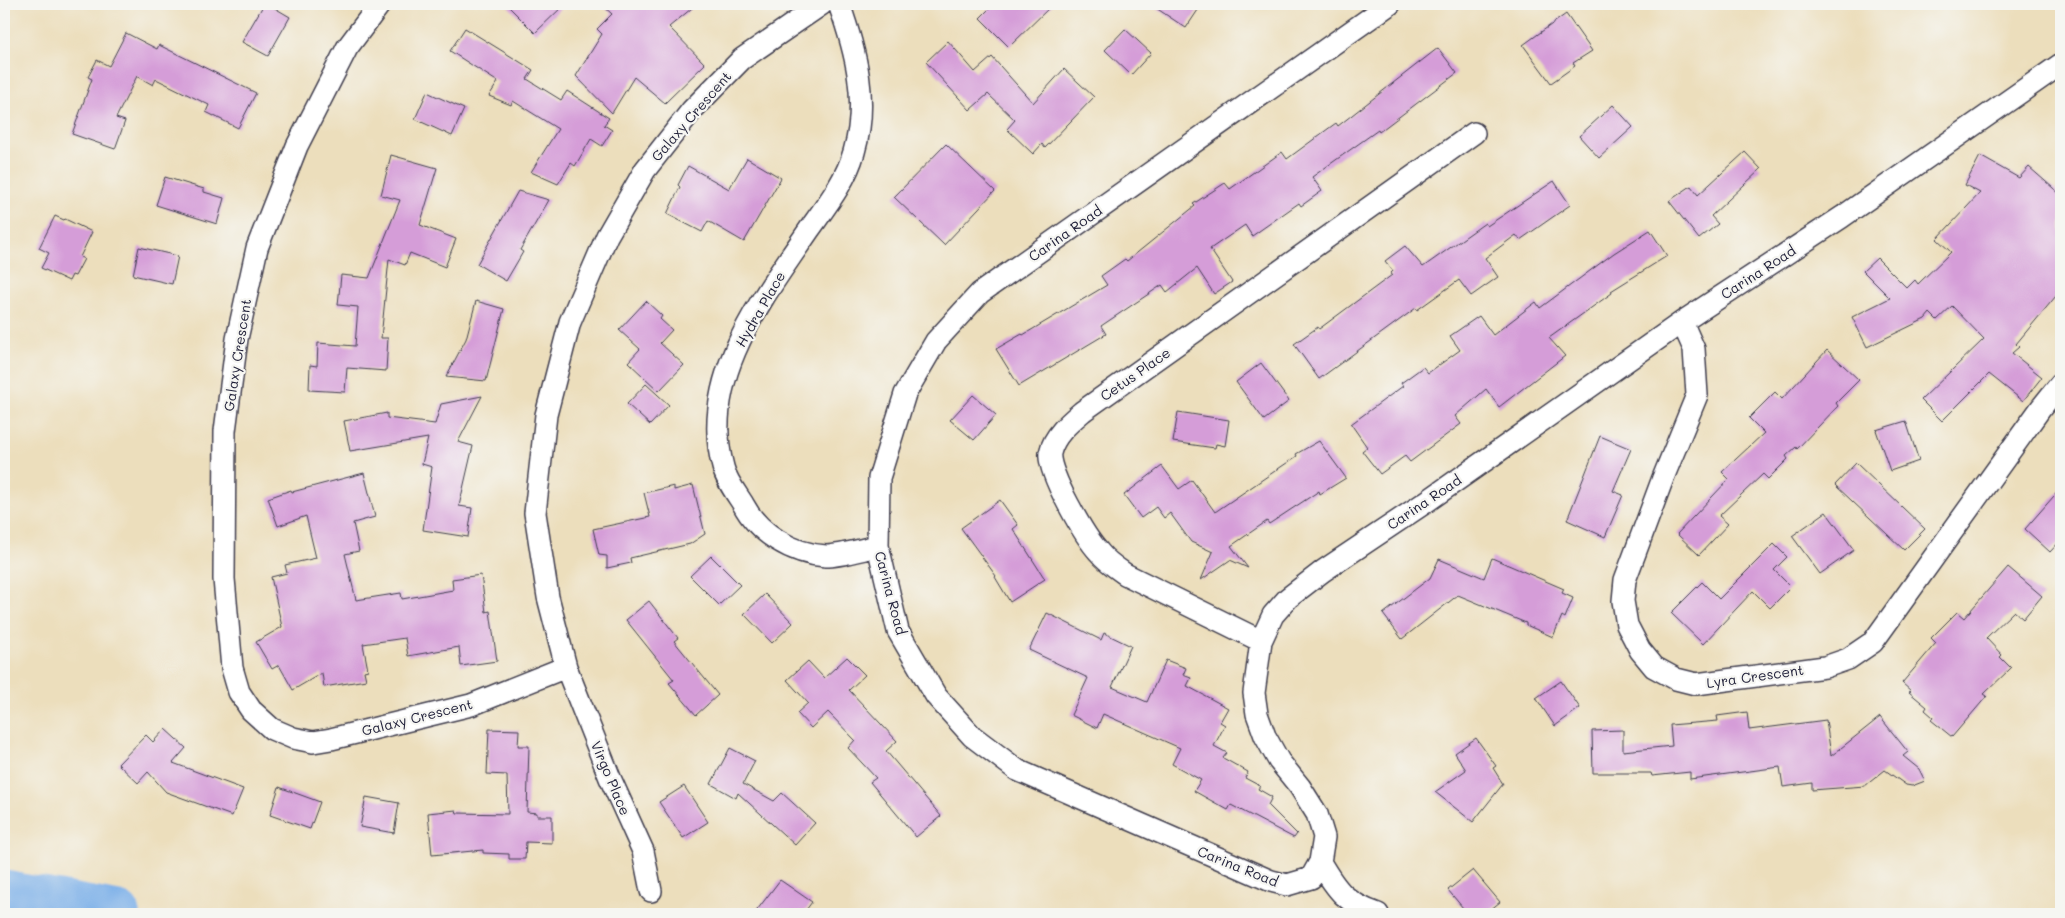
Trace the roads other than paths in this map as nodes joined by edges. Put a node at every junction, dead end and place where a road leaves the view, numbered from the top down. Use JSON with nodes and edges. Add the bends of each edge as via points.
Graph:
{"nodes":[{"id":1,"x":380,"y":4,"type":"edge"},
{"id":2,"x":822,"y":4,"type":"edge"},
{"id":3,"x":839,"y":4,"type":"edge"},
{"id":4,"x":1390,"y":4,"type":"edge"},
{"id":5,"x":2061,"y":64,"type":"edge"},
{"id":6,"x":1474,"y":133,"type":"dead end"},
{"id":7,"x":1682,"y":322,"type":"junction"},
{"id":8,"x":2061,"y":383,"type":"edge"},
{"id":9,"x":878,"y":546,"type":"junction"},
{"id":10,"x":1261,"y":641,"type":"junction"},
{"id":11,"x":566,"y":667,"type":"junction"},
{"id":12,"x":1320,"y":862,"type":"junction"},
{"id":13,"x":651,"y":891,"type":"dead end"},
{"id":14,"x":1378,"y":914,"type":"edge"}],
"edges":[{"from":1,"to":11,"type":"street","name":"Galaxy Crescent","via":[[347,48],[297,146],[257,248],[237,338],[225,432],[224,580],[232,668],[239,692],[250,710],[272,729],[313,742],[471,705]]},
{"from":2,"to":11,"type":"street","name":"Galaxy Crescent","via":[[742,59],[692,110],[644,170],[607,236],[570,322],[546,415],[535,513],[548,597]]},
{"from":3,"to":9,"type":"street","name":"Hydra Place","via":[[854,48],[861,92],[855,151],[845,177],[770,287],[739,342],[724,382],[716,423],[723,469],[750,518],[787,547],[826,556]]},
{"from":4,"to":9,"type":"street","name":"Carina Road","via":[[980,293],[936,341],[905,394],[879,478]]},
{"from":5,"to":7,"type":"street","name":"Carina Road","via":[[1842,217]]},
{"from":6,"to":10,"type":"street","name":"Cetus Place","via":[[1083,411],[1066,425],[1055,441],[1050,453],[1060,490],[1097,550],[1110,564]]},
{"from":7,"to":8,"type":"street","name":"Lyra Crescent","via":[[1694,349],[1697,395],[1625,580],[1623,601],[1627,625],[1640,650],[1654,667],[1676,680],[1696,684],[1824,667],[1848,660],[1873,642]]},
{"from":7,"to":10,"type":"street","name":"Carina Road","via":[[1323,571],[1288,598],[1273,615]]},
{"from":9,"to":12,"type":"street","name":"Carina Road","via":[[898,631],[936,696],[972,736],[1017,770],[1271,882],[1288,885],[1303,882],[1310,878]]},
{"from":10,"to":12,"type":"street","name":"Carina Road","via":[[1254,693],[1257,714],[1279,761],[1316,814],[1324,836]]},
{"from":11,"to":13,"type":"street","name":"Virgo Place","via":[[643,851]]},
{"from":12,"to":14,"type":"street","via":[[1343,896]]}]}
